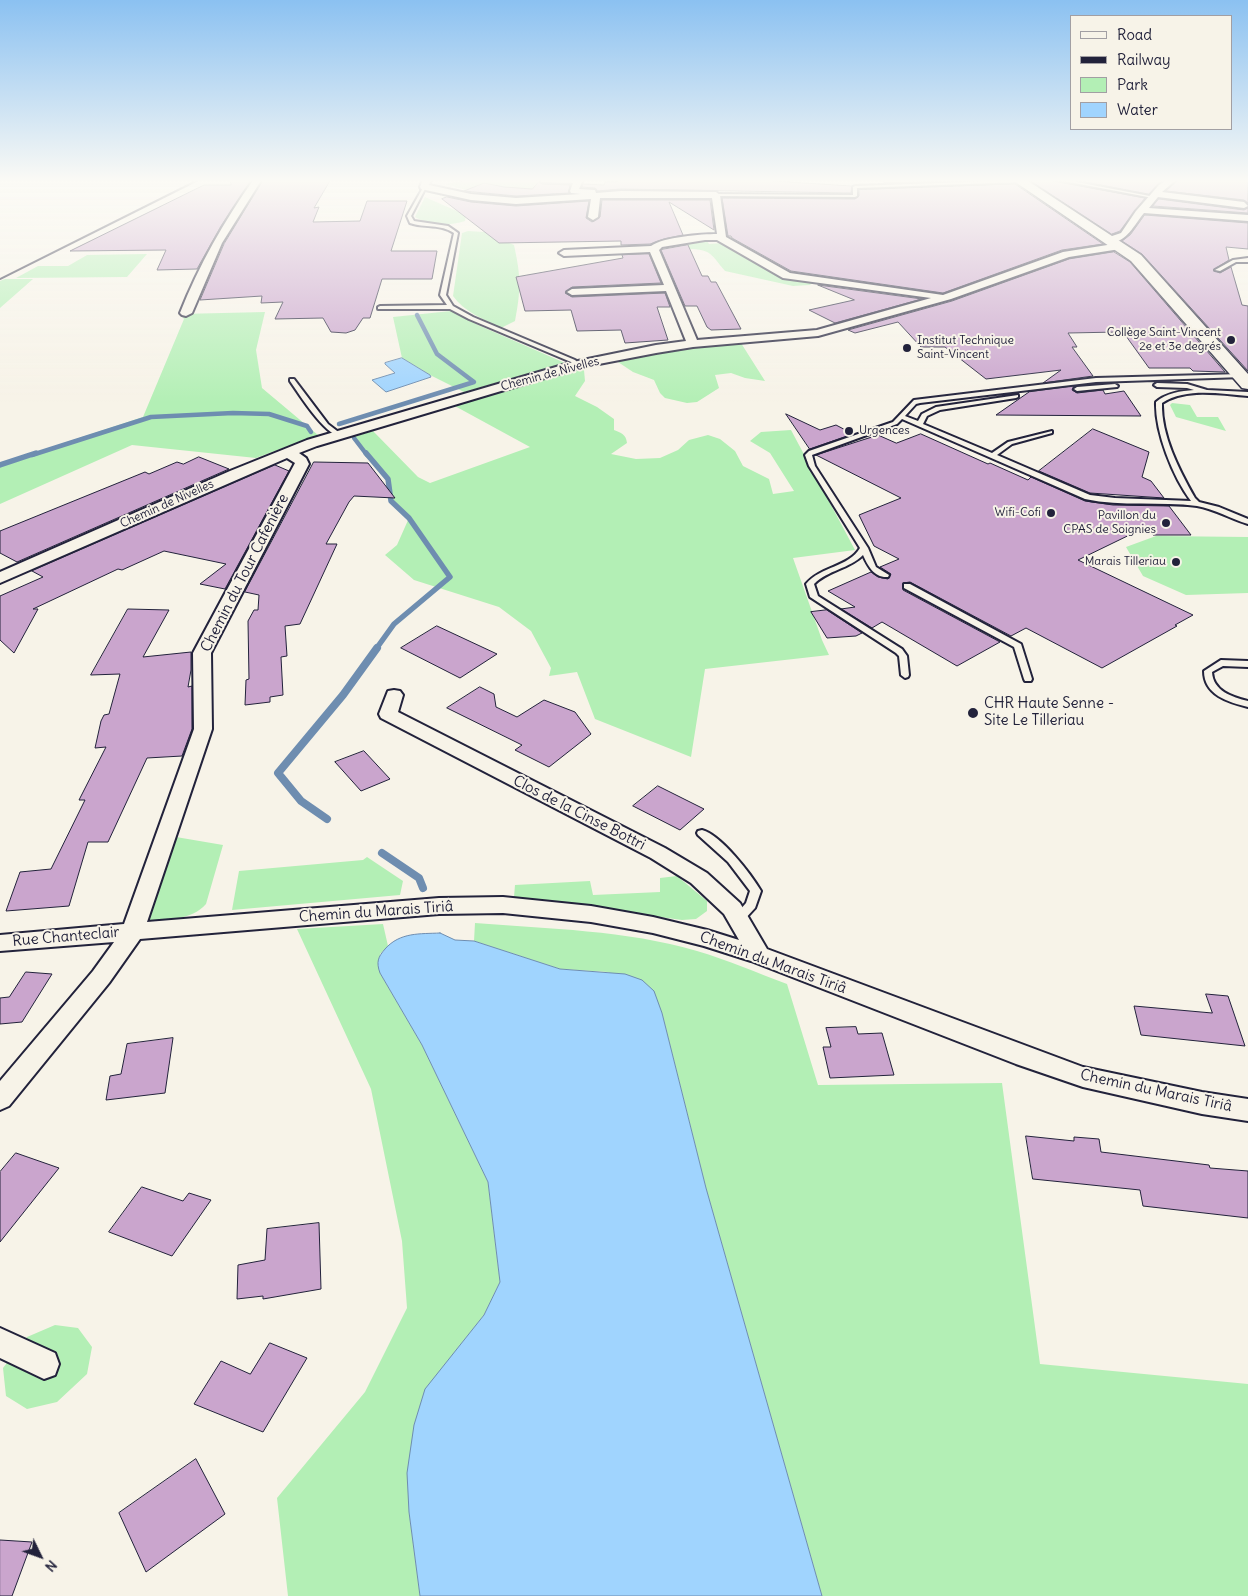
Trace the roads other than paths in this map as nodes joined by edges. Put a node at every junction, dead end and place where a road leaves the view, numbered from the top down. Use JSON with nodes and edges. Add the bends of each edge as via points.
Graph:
{"nodes":[{"id":1,"x":211,"y":253,"type":"edge"},
{"id":2,"x":452,"y":253,"type":"edge"},
{"id":3,"x":656,"y":253,"type":"edge"},
{"id":4,"x":747,"y":253,"type":"edge"},
{"id":5,"x":1069,"y":253,"type":"edge"},
{"id":6,"x":1130,"y":253,"type":"edge"},
{"id":7,"x":1248,"y":260,"type":"edge"},
{"id":8,"x":1218,"y":270,"type":"dead end"},
{"id":9,"x":669,"y":288,"type":"junction"},
{"id":10,"x":572,"y":292,"type":"dead end"},
{"id":11,"x":946,"y":297,"type":"junction"},
{"id":12,"x":451,"y":306,"type":"junction"},
{"id":13,"x":380,"y":308,"type":"dead end"},
{"id":14,"x":186,"y":314,"type":"dead end"},
{"id":15,"x":693,"y":344,"type":"junction"},
{"id":16,"x":577,"y":365,"type":"junction"},
{"id":17,"x":292,"y":380,"type":"dead end"},
{"id":18,"x":1244,"y":380,"type":"edge"},
{"id":19,"x":1208,"y":392,"type":"junction"},
{"id":20,"x":1248,"y":394,"type":"edge"},
{"id":21,"x":902,"y":417,"type":"junction"},
{"id":22,"x":920,"y":424,"type":"junction"},
{"id":23,"x":1050,"y":432,"type":"dead end"},
{"id":24,"x":339,"y":434,"type":"junction"},
{"id":25,"x":288,"y":452,"type":"junction"},
{"id":26,"x":992,"y":456,"type":"junction"},
{"id":27,"x":1197,"y":504,"type":"junction"},
{"id":28,"x":1248,"y":522,"type":"edge"},
{"id":29,"x":864,"y":548,"type":"junction"},
{"id":30,"x":886,"y":575,"type":"dead end"},
{"id":31,"x":0,"y":578,"type":"edge"},
{"id":32,"x":907,"y":586,"type":"dead end"},
{"id":33,"x":1248,"y":664,"type":"edge"},
{"id":34,"x":904,"y":675,"type":"dead end"},
{"id":35,"x":1028,"y":679,"type":"dead end"},
{"id":36,"x":394,"y":695,"type":"dead end"},
{"id":37,"x":1248,"y":704,"type":"edge"},
{"id":38,"x":702,"y":833,"type":"dead end"},
{"id":39,"x":738,"y":919,"type":"junction"},
{"id":40,"x":133,"y":932,"type":"junction"},
{"id":41,"x":0,"y":943,"type":"edge"},
{"id":42,"x":759,"y":955,"type":"junction"},
{"id":43,"x":0,"y":1099,"type":"edge"},
{"id":44,"x":1248,"y":1110,"type":"edge"},
{"id":45,"x":0,"y":1343,"type":"edge"},
{"id":46,"x":44,"y":1364,"type":"dead end"}],
"edges":[{"from":1,"to":14,"type":"street"},
{"from":2,"to":12,"type":"lane","via":[[443,295]]},
{"from":3,"to":9,"type":"street"},
{"from":4,"to":11,"type":"street","via":[[786,276]]},
{"from":5,"to":11,"type":"street","name":"Chemin de Nivelles"},
{"from":6,"to":18,"type":"street"},
{"from":7,"to":8,"type":"lane","via":[[1234,261]]},
{"from":9,"to":10,"type":"street"},
{"from":9,"to":15,"type":"street"},
{"from":11,"to":15,"type":"street","name":"Chemin de Nivelles","via":[[818,333]]},
{"from":12,"to":13,"type":"lane"},
{"from":12,"to":16,"type":"lane"},
{"from":15,"to":16,"type":"street","name":"Chemin de Nivelles"},
{"from":16,"to":24,"type":"street","name":"Chemin de Nivelles"},
{"from":17,"to":24,"type":"lane","via":[[326,425]]},
{"from":18,"to":21,"type":"lane","via":[[1096,380],[914,402]]},
{"from":19,"to":20,"type":"lane"},
{"from":19,"to":22,"type":"lane","via":[[1187,386],[1150,384],[1054,391],[938,408],[924,415]]},
{"from":19,"to":27,"type":"lane","via":[[1168,396],[1159,402],[1163,432],[1189,496]]},
{"from":21,"to":22,"type":"lane"},
{"from":21,"to":29,"type":"lane","via":[[895,423],[808,455]]},
{"from":22,"to":26,"type":"lane"},
{"from":23,"to":26,"type":"lane","via":[[1010,443]]},
{"from":24,"to":25,"type":"street","name":"Chemin de Nivelles"},
{"from":25,"to":31,"type":"street","name":"Chemin de Nivelles"},
{"from":25,"to":40,"type":"street","name":"Chemin du Tour Cafenière","via":[[302,464],[202,653],[203,729]]},
{"from":26,"to":27,"type":"lane","via":[[1088,497],[1117,502]]},
{"from":27,"to":28,"type":"lane"},
{"from":29,"to":30,"type":"lane","via":[[874,568]]},
{"from":29,"to":34,"type":"lane","via":[[856,558],[815,577],[810,584],[814,597],[899,651],[903,656]]},
{"from":32,"to":35,"type":"lane","via":[[1018,646]]},
{"from":33,"to":37,"type":"lane","via":[[1221,663],[1213,667],[1207,677],[1220,693]]},
{"from":36,"to":39,"type":"street","name":"Clos de la Cinse Bottri","via":[[388,714],[658,853],[699,878],[732,909]]},
{"from":38,"to":39,"type":"lane","via":[[723,849],[756,891],[751,905]]},
{"from":39,"to":42,"type":"street","name":"Clos de la Cinse Bottri"},
{"from":40,"to":41,"type":"street","name":"Rue Chanteclair"},
{"from":40,"to":42,"type":"street","name":"Chemin du Marais Tiriâ","via":[[439,906],[502,905],[653,924]]},
{"from":40,"to":43,"type":"street","via":[[101,977]]},
{"from":42,"to":44,"type":"street","name":"Chemin du Marais Tiriâ","via":[[1083,1077]]},
{"from":45,"to":46,"type":"street"}]}
